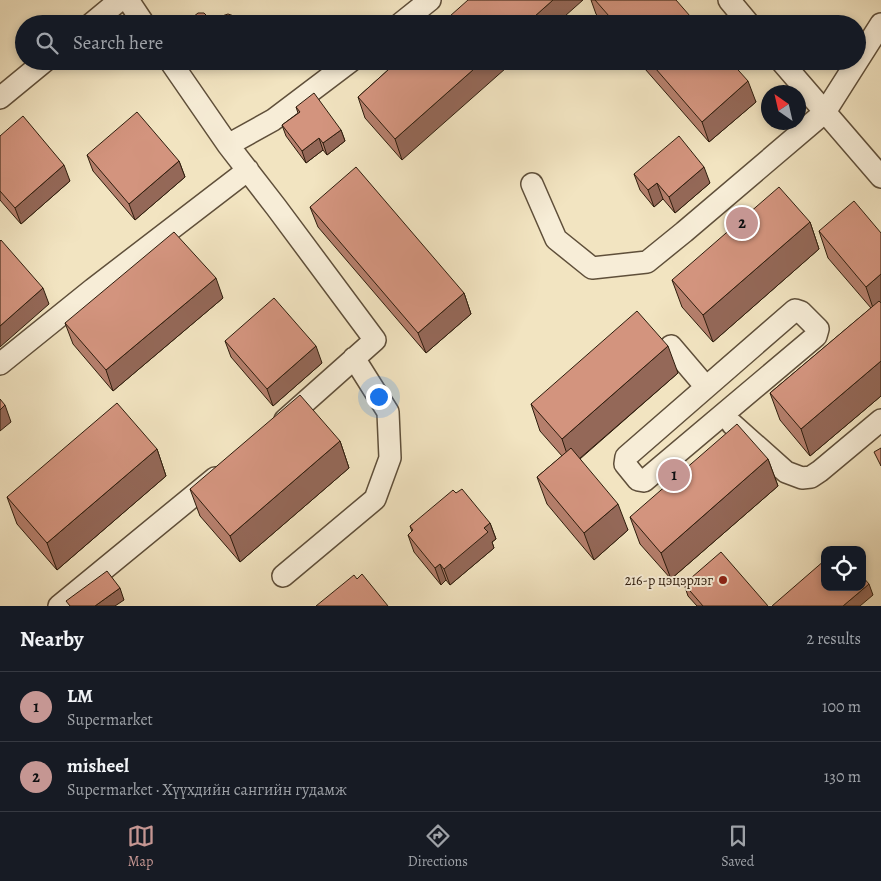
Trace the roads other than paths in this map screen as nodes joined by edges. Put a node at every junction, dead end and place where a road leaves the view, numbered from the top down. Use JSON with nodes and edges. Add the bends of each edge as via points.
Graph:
{"nodes":[{"id":1,"x":120,"y":0,"type":"edge"},
{"id":2,"x":128,"y":0,"type":"edge"},
{"id":3,"x":430,"y":0,"type":"edge"},
{"id":4,"x":729,"y":0,"type":"edge"},
{"id":5,"x":102,"y":15,"type":"edge"},
{"id":6,"x":138,"y":15,"type":"edge"},
{"id":7,"x":411,"y":15,"type":"edge"},
{"id":8,"x":742,"y":15,"type":"edge"},
{"id":9,"x":881,"y":24,"type":"edge"},
{"id":10,"x":866,"y":48,"type":"edge"},
{"id":11,"x":34,"y":70,"type":"edge"},
{"id":12,"x":176,"y":70,"type":"edge"},
{"id":13,"x":339,"y":70,"type":"edge"},
{"id":14,"x":789,"y":70,"type":"edge"},
{"id":15,"x":852,"y":70,"type":"edge"},
{"id":16,"x":0,"y":98,"type":"edge"},
{"id":17,"x":825,"y":112,"type":"junction"},
{"id":18,"x":228,"y":145,"type":"junction"},
{"id":19,"x":248,"y":170,"type":"junction"},
{"id":20,"x":881,"y":177,"type":"edge"},
{"id":21,"x":532,"y":184,"type":"dead end"},
{"id":22,"x":671,"y":346,"type":"dead end"},
{"id":23,"x":354,"y":358,"type":"junction"},
{"id":24,"x":0,"y":364,"type":"edge"},
{"id":25,"x":706,"y":387,"type":"junction"},
{"id":26,"x":723,"y":416,"type":"junction"},
{"id":27,"x":881,"y":420,"type":"edge"},
{"id":28,"x":273,"y":430,"type":"edge"},
{"id":29,"x":227,"y":468,"type":"edge"},
{"id":30,"x":283,"y":576,"type":"dead end"},
{"id":31,"x":59,"y":606,"type":"edge"}],
"edges":[{"from":1,"to":5,"type":"street"},
{"from":2,"to":6,"type":"street"},
{"from":3,"to":7,"type":"street"},
{"from":4,"to":8,"type":"street"},
{"from":9,"to":10,"type":"street"},
{"from":11,"to":16,"type":"street"},
{"from":12,"to":18,"type":"street"},
{"from":13,"to":18,"type":"street","via":[[273,120]]},
{"from":14,"to":17,"type":"street"},
{"from":15,"to":17,"type":"street"},
{"from":17,"to":20,"type":"street"},
{"from":17,"to":21,"type":"street","via":[[646,262],[592,268],[556,239]]},
{"from":18,"to":19,"type":"street"},
{"from":19,"to":23,"type":"street","via":[[375,340]]},
{"from":19,"to":24,"type":"street"},
{"from":22,"to":25,"type":"street"},
{"from":23,"to":28,"type":"street"},
{"from":23,"to":30,"type":"street","via":[[388,412],[390,458],[374,499]]},
{"from":25,"to":26,"type":"street","via":[[626,457],[625,464],[638,480],[644,481]]},
{"from":25,"to":26,"type":"street","via":[[795,310],[802,312],[818,329],[816,336]]},
{"from":26,"to":27,"type":"street","via":[[786,472],[802,478],[820,471]]},
{"from":29,"to":31,"type":"street"}]}
